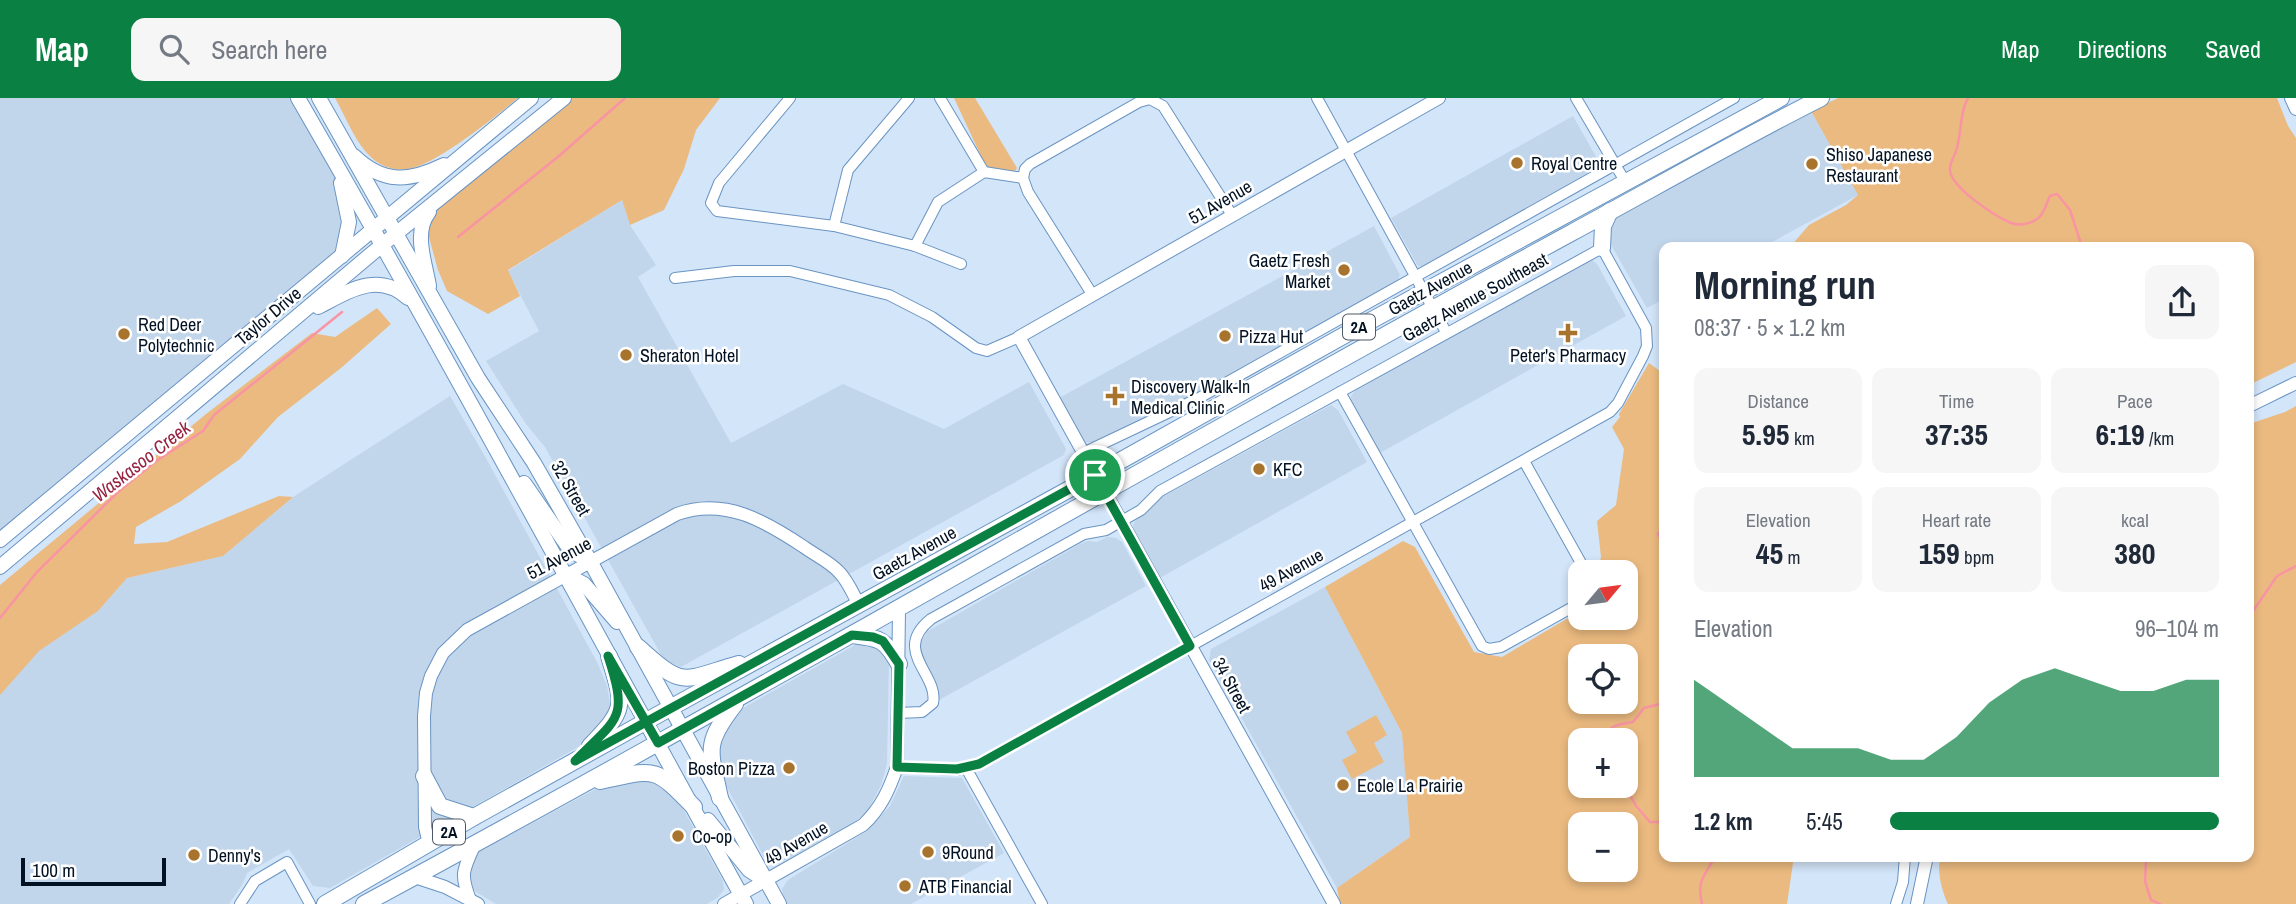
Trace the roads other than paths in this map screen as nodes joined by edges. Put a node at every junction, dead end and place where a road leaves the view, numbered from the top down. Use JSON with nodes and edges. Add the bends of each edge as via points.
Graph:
{"nodes":[{"id":1,"x":298,"y":98,"type":"edge"},
{"id":2,"x":319,"y":98,"type":"edge"},
{"id":3,"x":531,"y":98,"type":"edge"},
{"id":4,"x":564,"y":98,"type":"edge"},
{"id":5,"x":790,"y":98,"type":"edge"},
{"id":6,"x":909,"y":98,"type":"edge"},
{"id":7,"x":940,"y":98,"type":"edge"},
{"id":8,"x":1317,"y":98,"type":"edge"},
{"id":9,"x":1439,"y":98,"type":"edge"},
{"id":10,"x":1576,"y":98,"type":"edge"},
{"id":11,"x":1734,"y":98,"type":"edge"},
{"id":12,"x":1781,"y":98,"type":"edge"},
{"id":13,"x":1821,"y":98,"type":"edge"},
{"id":14,"x":2291,"y":98,"type":"edge"},
{"id":15,"x":2296,"y":109,"type":"edge"},
{"id":16,"x":348,"y":150,"type":"junction"},
{"id":17,"x":1346,"y":151,"type":"junction"},
{"id":18,"x":461,"y":157,"type":"junction"},
{"id":19,"x":1614,"y":165,"type":"junction"},
{"id":20,"x":338,"y":167,"type":"junction"},
{"id":21,"x":984,"y":172,"type":"junction"},
{"id":22,"x":1023,"y":178,"type":"junction"},
{"id":23,"x":1626,"y":183,"type":"junction"},
{"id":24,"x":440,"y":197,"type":"junction"},
{"id":25,"x":1610,"y":211,"type":"junction"},
{"id":26,"x":1232,"y":215,"type":"junction"},
{"id":27,"x":387,"y":220,"type":"junction"},
{"id":28,"x":834,"y":226,"type":"junction"},
{"id":29,"x":374,"y":231,"type":"junction"},
{"id":30,"x":1571,"y":233,"type":"junction"},
{"id":31,"x":395,"y":235,"type":"junction"},
{"id":32,"x":382,"y":245,"type":"junction"},
{"id":33,"x":915,"y":246,"type":"junction"},
{"id":34,"x":1602,"y":248,"type":"junction"},
{"id":35,"x":342,"y":256,"type":"junction"},
{"id":36,"x":961,"y":264,"type":"dead end"},
{"id":37,"x":1416,"y":276,"type":"junction"},
{"id":38,"x":676,"y":278,"type":"dead end"},
{"id":39,"x":1424,"y":292,"type":"junction"},
{"id":40,"x":1092,"y":295,"type":"junction"},
{"id":41,"x":430,"y":298,"type":"junction"},
{"id":42,"x":416,"y":306,"type":"junction"},
{"id":43,"x":1433,"y":308,"type":"junction"},
{"id":44,"x":292,"y":320,"type":"junction"},
{"id":45,"x":1446,"y":332,"type":"junction"},
{"id":46,"x":1018,"y":337,"type":"junction"},
{"id":47,"x":2296,"y":383,"type":"edge"},
{"id":48,"x":1340,"y":392,"type":"junction"},
{"id":49,"x":2254,"y":404,"type":"edge"},
{"id":50,"x":484,"y":424,"type":"junction"},
{"id":51,"x":1083,"y":453,"type":"junction"},
{"id":52,"x":1524,"y":461,"type":"junction"},
{"id":53,"x":1095,"y":475,"type":"junction"},
{"id":54,"x":1104,"y":491,"type":"junction"},
{"id":55,"x":1121,"y":522,"type":"junction"},
{"id":56,"x":1412,"y":522,"type":"junction"},
{"id":57,"x":999,"y":528,"type":"junction"},
{"id":58,"x":0,"y":540,"type":"edge"},
{"id":59,"x":1579,"y":560,"type":"edge"},
{"id":60,"x":590,"y":561,"type":"junction"},
{"id":61,"x":0,"y":567,"type":"edge"},
{"id":62,"x":565,"y":574,"type":"junction"},
{"id":63,"x":859,"y":605,"type":"junction"},
{"id":64,"x":899,"y":608,"type":"junction"},
{"id":65,"x":1568,"y":610,"type":"edge"},
{"id":66,"x":852,"y":635,"type":"junction"},
{"id":67,"x":1190,"y":646,"type":"junction"},
{"id":68,"x":638,"y":648,"type":"junction"},
{"id":69,"x":768,"y":655,"type":"junction"},
{"id":70,"x":608,"y":656,"type":"junction"},
{"id":71,"x":899,"y":664,"type":"junction"},
{"id":72,"x":784,"y":673,"type":"junction"},
{"id":73,"x":742,"y":696,"type":"junction"},
{"id":74,"x":670,"y":708,"type":"junction"},
{"id":75,"x":898,"y":713,"type":"junction"},
{"id":76,"x":646,"y":722,"type":"junction"},
{"id":77,"x":682,"y":730,"type":"junction"},
{"id":78,"x":658,"y":743,"type":"junction"},
{"id":79,"x":575,"y":761,"type":"junction"},
{"id":80,"x":897,"y":767,"type":"junction"},
{"id":81,"x":966,"y":768,"type":"junction"},
{"id":82,"x":424,"y":776,"type":"junction"},
{"id":83,"x":583,"y":785,"type":"junction"},
{"id":84,"x":720,"y":798,"type":"junction"},
{"id":85,"x":694,"y":807,"type":"junction"},
{"id":86,"x":474,"y":817,"type":"junction"},
{"id":87,"x":429,"y":844,"type":"junction"},
{"id":88,"x":474,"y":846,"type":"junction"},
{"id":89,"x":1905,"y":862,"type":"edge"},
{"id":90,"x":1926,"y":862,"type":"edge"},
{"id":91,"x":415,"y":877,"type":"junction"},
{"id":92,"x":766,"y":881,"type":"junction"},
{"id":93,"x":385,"y":893,"type":"junction"},
{"id":94,"x":744,"y":899,"type":"edge"},
{"id":95,"x":474,"y":902,"type":"edge"},
{"id":96,"x":240,"y":904,"type":"edge"},
{"id":97,"x":310,"y":904,"type":"edge"},
{"id":98,"x":325,"y":904,"type":"edge"},
{"id":99,"x":364,"y":904,"type":"edge"},
{"id":100,"x":724,"y":904,"type":"edge"},
{"id":101,"x":761,"y":904,"type":"edge"},
{"id":102,"x":779,"y":904,"type":"edge"},
{"id":103,"x":1042,"y":904,"type":"edge"},
{"id":104,"x":1334,"y":904,"type":"edge"},
{"id":105,"x":1896,"y":904,"type":"edge"},
{"id":106,"x":1917,"y":904,"type":"edge"}],
"edges":[{"from":1,"to":20,"type":"main road"},
{"from":2,"to":16,"type":"main road","name":"32 Street"},
{"from":3,"to":18,"type":"main road","name":"Taylor Drive"},
{"from":4,"to":24,"type":"main road","name":"Taylor Drive"},
{"from":5,"to":28,"type":"street","via":[[719,183],[711,203],[717,211]]},
{"from":6,"to":28,"type":"street","via":[[848,170]]},
{"from":7,"to":21,"type":"street"},
{"from":8,"to":17,"type":"street"},
{"from":9,"to":17,"type":"street","name":"51 Avenue"},
{"from":10,"to":19,"type":"street"},
{"from":11,"to":19,"type":"street"},
{"from":12,"to":23,"type":"main road","name":"Gaetz Avenue","number":"2A"},
{"from":13,"to":25,"type":"main road","name":"Gaetz Avenue","number":"2A"},
{"from":14,"to":15,"type":"street"},
{"from":16,"to":18,"type":"main road","via":[[375,173],[398,179],[429,172]]},
{"from":16,"to":27,"type":"main road","name":"32 Street"},
{"from":17,"to":26,"type":"street","name":"51 Avenue"},
{"from":17,"to":37,"type":"street"},
{"from":18,"to":27,"type":"main road","name":"Taylor Drive"},
{"from":19,"to":23,"type":"street"},
{"from":19,"to":37,"type":"street"},
{"from":20,"to":29,"type":"main road"},
{"from":20,"to":35,"type":"main road","via":[[349,222]]},
{"from":21,"to":22,"type":"street"},
{"from":21,"to":33,"type":"street","via":[[938,202]]},
{"from":22,"to":26,"type":"street","via":[[1030,164],[1150,99],[1161,104]]},
{"from":22,"to":40,"type":"street"},
{"from":23,"to":39,"type":"main road","name":"Gaetz Avenue","number":"2A"},
{"from":24,"to":31,"type":"main road","name":"Taylor Drive"},
{"from":24,"to":41,"type":"main road","via":[[421,227]]},
{"from":25,"to":30,"type":"main road","name":"Gaetz Avenue","number":"2A"},
{"from":25,"to":34,"type":"main road","via":[[1603,226]]},
{"from":26,"to":40,"type":"street","name":"51 Avenue"},
{"from":27,"to":29,"type":"main road","name":"Taylor Drive"},
{"from":27,"to":31,"type":"main road","name":"32 Street"},
{"from":28,"to":33,"type":"street"},
{"from":29,"to":32,"type":"main road"},
{"from":29,"to":35,"type":"main road","name":"Taylor Drive"},
{"from":30,"to":34,"type":"main road"},
{"from":30,"to":43,"type":"main road","name":"Gaetz Avenue","number":"2A"},
{"from":31,"to":32,"type":"main road","name":"Taylor Drive"},
{"from":31,"to":41,"type":"main road","name":"32 Street"},
{"from":32,"to":42,"type":"main road"},
{"from":32,"to":44,"type":"main road","name":"Taylor Drive"},
{"from":33,"to":36,"type":"street"},
{"from":34,"to":45,"type":"street","name":"Gaetz Avenue Southeast"},
{"from":34,"to":52,"type":"street","name":"49 Avenue","via":[[1646,328],[1647,346],[1612,410]]},
{"from":35,"to":58,"type":"main road","name":"Taylor Drive"},
{"from":37,"to":39,"type":"street"},
{"from":37,"to":51,"type":"street","via":[[1199,398]]},
{"from":38,"to":46,"type":"street","via":[[790,271],[889,295],[932,317],[976,348],[987,351]]},
{"from":39,"to":43,"type":"street"},
{"from":39,"to":53,"type":"main road","name":"Gaetz Avenue","number":"2A"},
{"from":40,"to":46,"type":"street","name":"51 Avenue"},
{"from":41,"to":60,"type":"main road","name":"32 Street"},
{"from":42,"to":44,"type":"main road","via":[[400,291],[377,283],[349,290]]},
{"from":42,"to":50,"type":"main road"},
{"from":43,"to":45,"type":"street"},
{"from":43,"to":54,"type":"main road","name":"Gaetz Avenue","number":"2A"},
{"from":44,"to":61,"type":"main road","name":"Taylor Drive"},
{"from":45,"to":48,"type":"street","name":"Gaetz Avenue Southeast"},
{"from":46,"to":51,"type":"street","name":"34 Street"},
{"from":47,"to":49,"type":"street"},
{"from":48,"to":55,"type":"street","name":"Gaetz Avenue Southeast","via":[[1160,491]]},
{"from":48,"to":56,"type":"street"},
{"from":50,"to":60,"type":"main road","via":[[571,551]]},
{"from":50,"to":62,"type":"main road"},
{"from":51,"to":53,"type":"street","name":"34 Street"},
{"from":52,"to":56,"type":"street","name":"49 Avenue"},
{"from":52,"to":59,"type":"street"},
{"from":53,"to":54,"type":"street","name":"34 Street"},
{"from":53,"to":57,"type":"main road","name":"Gaetz Avenue","number":"2A"},
{"from":54,"to":55,"type":"street","name":"34 Street"},
{"from":54,"to":64,"type":"main road","name":"Gaetz Avenue","number":"2A"},
{"from":55,"to":67,"type":"street","name":"34 Street"},
{"from":55,"to":75,"type":"street","name":"Gaetz Avenue Southeast","via":[[1084,534],[926,623],[915,651],[934,693],[933,703],[922,712]]},
{"from":56,"to":65,"type":"street","via":[[1479,642],[1489,649],[1501,647]]},
{"from":56,"to":67,"type":"street","name":"49 Avenue"},
{"from":57,"to":63,"type":"main road","name":"Gaetz Avenue","number":"2A"},
{"from":57,"to":64,"type":"main road","via":[[975,554],[915,589]]},
{"from":60,"to":62,"type":"street","name":"51 Avenue"},
{"from":60,"to":63,"type":"street","name":"51 Avenue","via":[[677,514],[728,509],[756,519],[834,567]]},
{"from":60,"to":68,"type":"main road","name":"32 Street"},
{"from":62,"to":68,"type":"main road","via":[[584,584]]},
{"from":62,"to":70,"type":"main road"},
{"from":62,"to":82,"type":"street","name":"51 Avenue","via":[[467,629],[443,653],[426,693]]},
{"from":63,"to":69,"type":"main road","name":"Gaetz Avenue","number":"2A"},
{"from":63,"to":72,"type":"main road","via":[[853,622],[805,651]]},
{"from":64,"to":66,"type":"main road","name":"Gaetz Avenue","number":"2A"},
{"from":64,"to":71,"type":"street","name":"49 Avenue"},
{"from":66,"to":71,"type":"main road","via":[[883,641]]},
{"from":66,"to":72,"type":"main road","name":"Gaetz Avenue","number":"2A"},
{"from":67,"to":81,"type":"street","name":"49 Avenue"},
{"from":67,"to":104,"type":"street","name":"34 Street"},
{"from":68,"to":69,"type":"main road","via":[[664,671],[685,679]]},
{"from":68,"to":74,"type":"main road","name":"32 Street"},
{"from":69,"to":74,"type":"main road","name":"Gaetz Avenue","number":"2A"},
{"from":70,"to":76,"type":"main road"},
{"from":70,"to":79,"type":"main road","via":[[618,687],[618,710],[612,724]]},
{"from":71,"to":75,"type":"street","name":"49 Avenue"},
{"from":72,"to":73,"type":"main road","name":"Gaetz Avenue","number":"2A"},
{"from":73,"to":77,"type":"main road","name":"Gaetz Avenue","number":"2A"},
{"from":73,"to":84,"type":"main road","via":[[712,738]]},
{"from":74,"to":76,"type":"main road","name":"Gaetz Avenue","number":"2A"},
{"from":74,"to":77,"type":"main road","name":"32 Street"},
{"from":75,"to":80,"type":"street","name":"49 Avenue"},
{"from":76,"to":78,"type":"main road"},
{"from":76,"to":79,"type":"main road","name":"Gaetz Avenue","number":"2A"},
{"from":77,"to":78,"type":"main road","name":"Gaetz Avenue","number":"2A"},
{"from":77,"to":84,"type":"main road","name":"32 Street"},
{"from":78,"to":83,"type":"main road","name":"Gaetz Avenue","number":"2A"},
{"from":78,"to":85,"type":"main road"},
{"from":79,"to":86,"type":"main road","name":"Gaetz Avenue","number":"2A"},
{"from":80,"to":81,"type":"street","name":"49 Avenue"},
{"from":80,"to":92,"type":"street","name":"49 Avenue","via":[[877,811],[863,825]]},
{"from":81,"to":103,"type":"street"},
{"from":82,"to":86,"type":"main road","via":[[440,806]]},
{"from":82,"to":87,"type":"street","name":"51 Avenue"},
{"from":83,"to":85,"type":"main road","via":[[653,773],[666,778]]},
{"from":83,"to":88,"type":"main road","name":"Gaetz Avenue","number":"2A"},
{"from":84,"to":92,"type":"main road","name":"32 Street"},
{"from":85,"to":92,"type":"main road","via":[[749,870]]},
{"from":85,"to":94,"type":"main road"},
{"from":86,"to":87,"type":"main road","name":"Gaetz Avenue","number":"2A"},
{"from":87,"to":93,"type":"main road","via":[[428,854]]},
{"from":87,"to":98,"type":"main road","name":"Gaetz Avenue","number":"2A"},
{"from":88,"to":91,"type":"main road","name":"Gaetz Avenue","number":"2A"},
{"from":88,"to":95,"type":"street","via":[[463,882]]},
{"from":89,"to":105,"type":"street"},
{"from":90,"to":106,"type":"street"},
{"from":91,"to":93,"type":"main road","name":"Gaetz Avenue","number":"2A"},
{"from":91,"to":95,"type":"street"},
{"from":92,"to":94,"type":"street","name":"49 Avenue"},
{"from":92,"to":102,"type":"main road","name":"32 Street"},
{"from":93,"to":99,"type":"main road","name":"Gaetz Avenue","number":"2A"},
{"from":94,"to":100,"type":"street","name":"49 Avenue"},
{"from":94,"to":101,"type":"main road"},
{"from":96,"to":97,"type":"street","via":[[255,881],[287,862]]}]}
